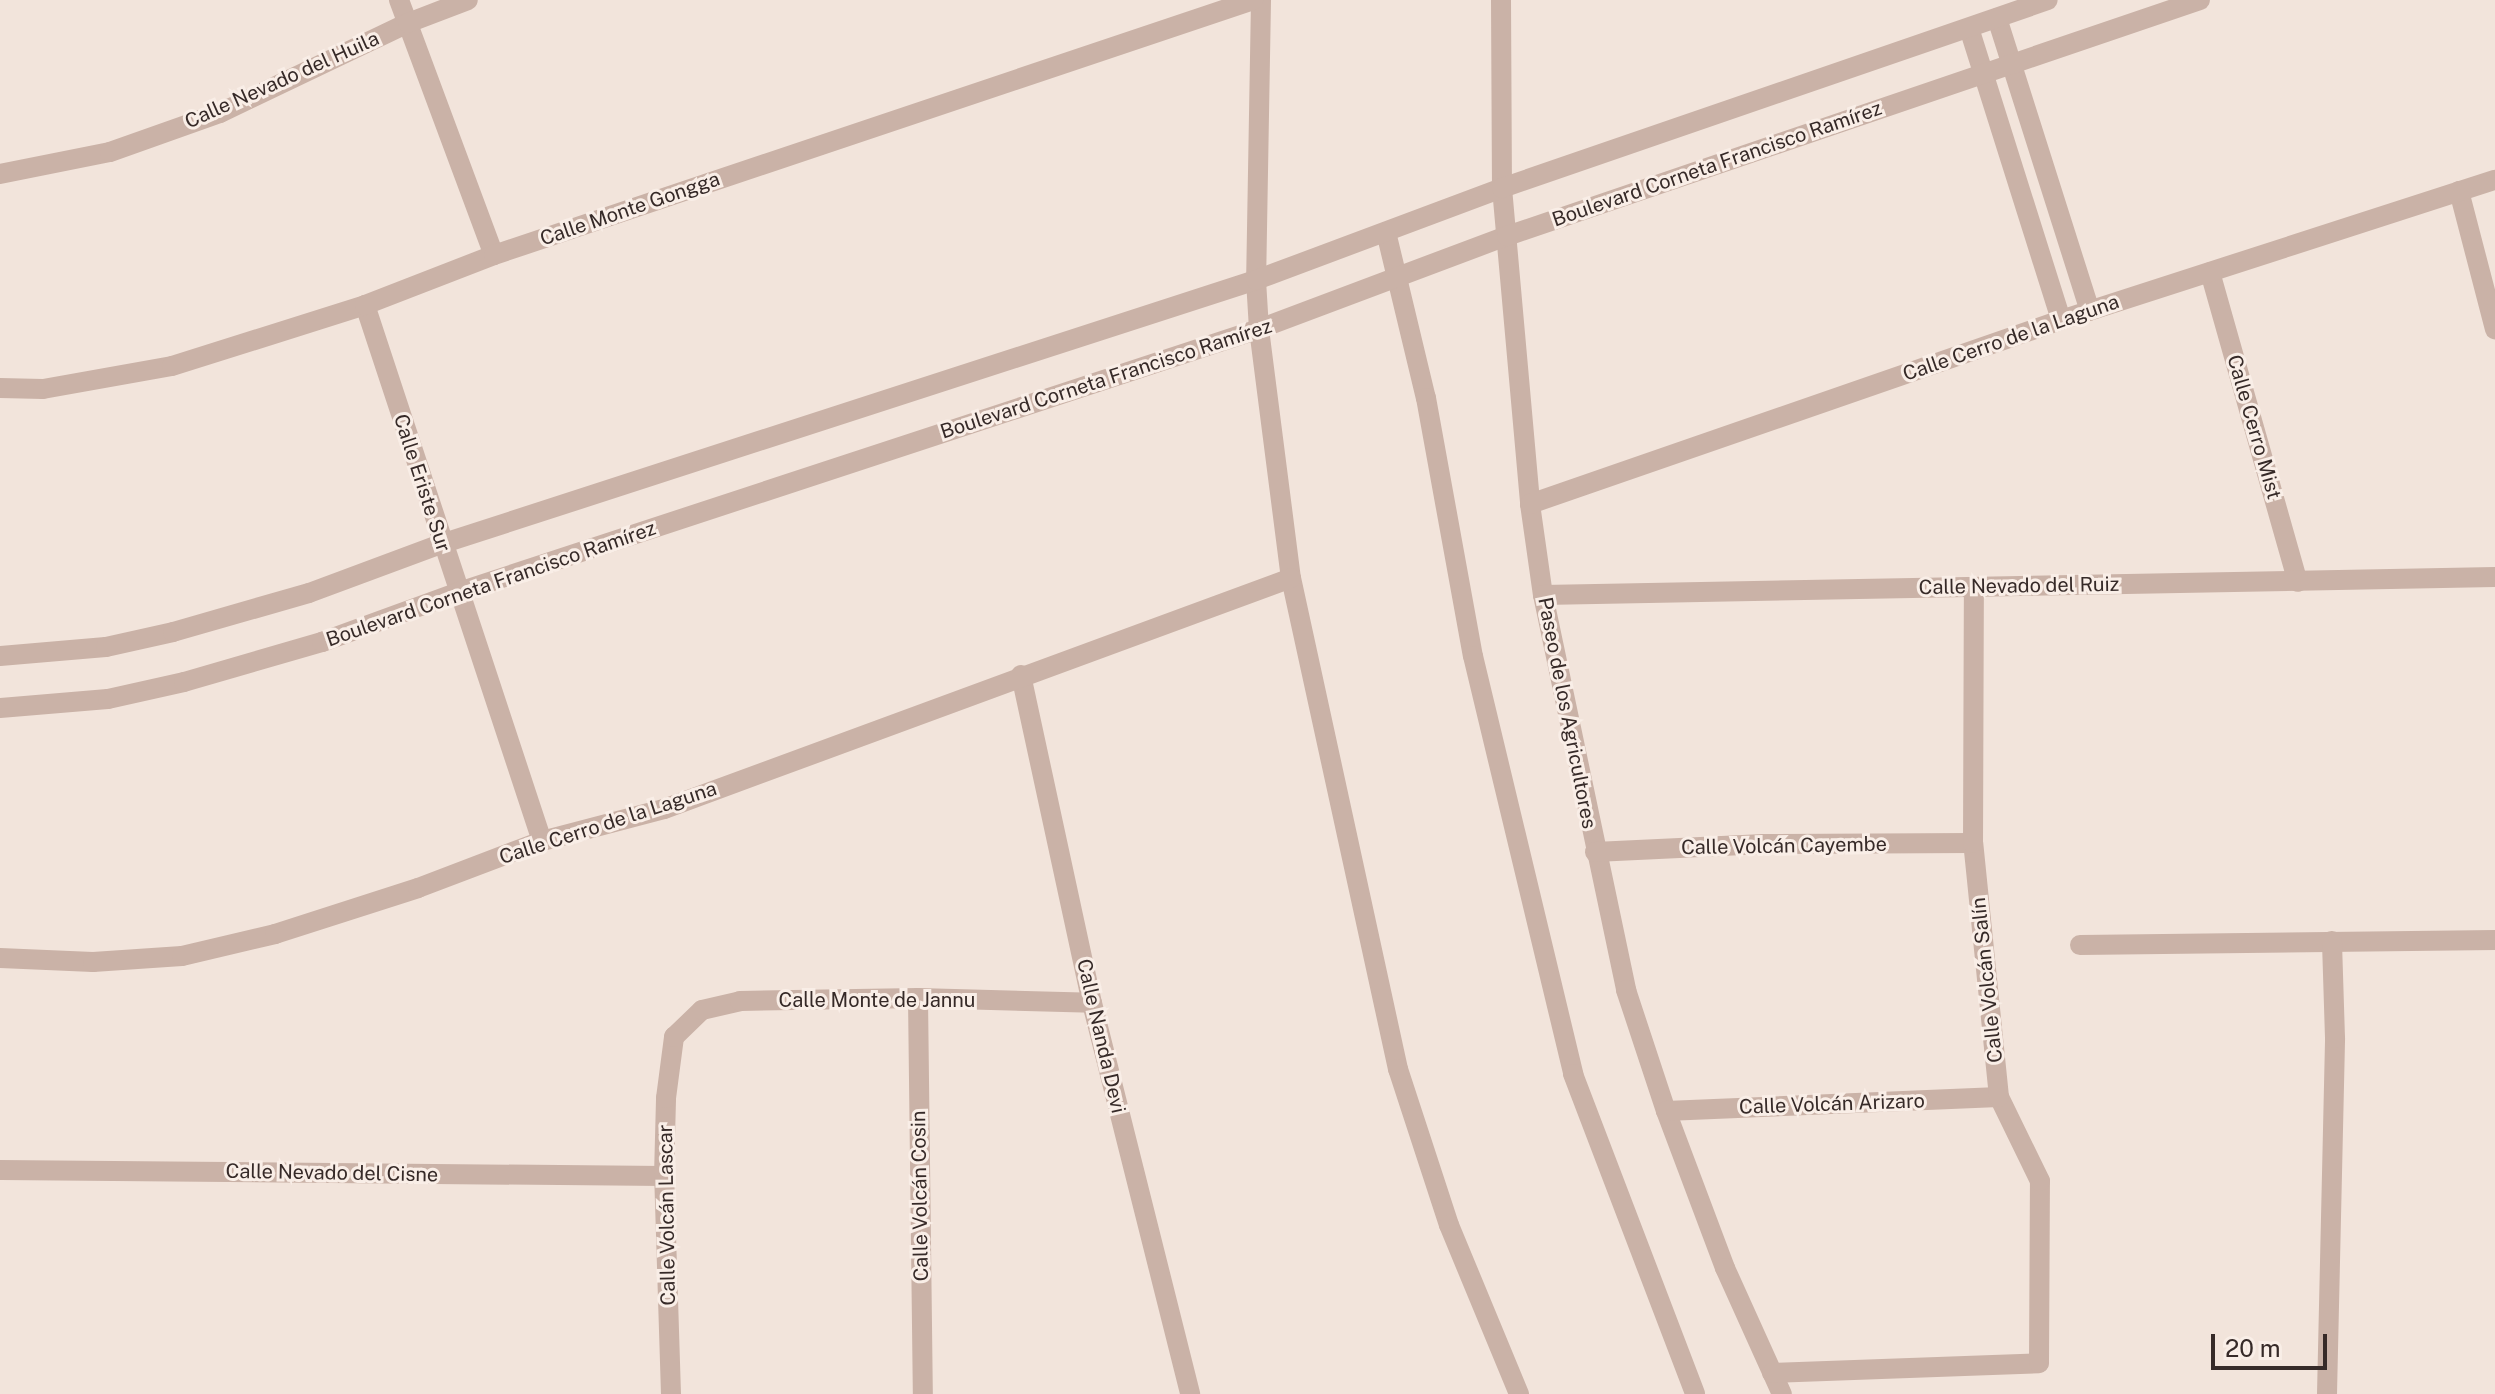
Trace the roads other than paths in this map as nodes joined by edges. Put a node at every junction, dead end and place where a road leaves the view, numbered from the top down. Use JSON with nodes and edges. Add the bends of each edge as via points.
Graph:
{"nodes":[{"id":1,"x":399,"y":0,"type":"edge"},
{"id":2,"x":468,"y":0,"type":"edge"},
{"id":3,"x":1253,"y":0,"type":"edge"},
{"id":4,"x":1261,"y":0,"type":"edge"},
{"id":5,"x":1501,"y":0,"type":"edge"},
{"id":6,"x":2048,"y":0,"type":"edge"},
{"id":7,"x":2200,"y":0,"type":"edge"},
{"id":8,"x":1997,"y":18,"type":"junction"},
{"id":9,"x":408,"y":23,"type":"junction"},
{"id":10,"x":1969,"y":28,"type":"junction"},
{"id":11,"x":2011,"y":64,"type":"junction"},
{"id":12,"x":1984,"y":73,"type":"junction"},
{"id":13,"x":0,"y":174,"type":"edge"},
{"id":14,"x":2495,"y":180,"type":"edge"},
{"id":15,"x":1502,"y":188,"type":"junction"},
{"id":16,"x":2459,"y":191,"type":"junction"},
{"id":17,"x":1386,"y":232,"type":"junction"},
{"id":18,"x":1507,"y":236,"type":"junction"},
{"id":19,"x":494,"y":255,"type":"junction"},
{"id":20,"x":2210,"y":272,"type":"junction"},
{"id":21,"x":1397,"y":277,"type":"junction"},
{"id":22,"x":1256,"y":280,"type":"junction"},
{"id":23,"x":365,"y":305,"type":"junction"},
{"id":24,"x":2090,"y":311,"type":"junction"},
{"id":25,"x":2061,"y":320,"type":"junction"},
{"id":26,"x":1259,"y":329,"type":"junction"},
{"id":27,"x":2495,"y":329,"type":"edge"},
{"id":28,"x":0,"y":388,"type":"edge"},
{"id":29,"x":1530,"y":504,"type":"junction"},
{"id":30,"x":441,"y":544,"type":"junction"},
{"id":31,"x":2495,"y":577,"type":"edge"},
{"id":32,"x":1291,"y":578,"type":"junction"},
{"id":33,"x":2298,"y":582,"type":"junction"},
{"id":34,"x":1974,"y":587,"type":"junction"},
{"id":35,"x":459,"y":592,"type":"junction"},
{"id":36,"x":1543,"y":595,"type":"junction"},
{"id":37,"x":0,"y":656,"type":"edge"},
{"id":38,"x":1021,"y":675,"type":"junction"},
{"id":39,"x":0,"y":708,"type":"edge"},
{"id":40,"x":542,"y":841,"type":"junction"},
{"id":41,"x":1973,"y":843,"type":"junction"},
{"id":42,"x":1595,"y":852,"type":"junction"},
{"id":43,"x":2495,"y":940,"type":"edge"},
{"id":44,"x":2332,"y":941,"type":"junction"},
{"id":45,"x":2080,"y":945,"type":"dead end"},
{"id":46,"x":0,"y":958,"type":"edge"},
{"id":47,"x":918,"y":998,"type":"junction"},
{"id":48,"x":1092,"y":1003,"type":"junction"},
{"id":49,"x":674,"y":1037,"type":"joint"},
{"id":50,"x":1999,"y":1097,"type":"junction"},
{"id":51,"x":1666,"y":1111,"type":"junction"},
{"id":52,"x":0,"y":1170,"type":"edge"},
{"id":53,"x":664,"y":1176,"type":"junction"},
{"id":54,"x":1772,"y":1373,"type":"junction"},
{"id":55,"x":671,"y":1394,"type":"edge"},
{"id":56,"x":923,"y":1394,"type":"edge"},
{"id":57,"x":1190,"y":1394,"type":"edge"},
{"id":58,"x":1519,"y":1394,"type":"edge"},
{"id":59,"x":1695,"y":1394,"type":"edge"},
{"id":60,"x":1782,"y":1394,"type":"edge"},
{"id":61,"x":2327,"y":1394,"type":"edge"}],
"edges":[{"from":1,"to":9,"type":"street"},
{"from":2,"to":9,"type":"street","name":"Calle Nevado del Huila"},
{"from":3,"to":19,"type":"street","name":"Calle Monte Gongga"},
{"from":4,"to":22,"type":"street"},
{"from":5,"to":15,"type":"street","name":"Paseo de los Agricultores"},
{"from":6,"to":8,"type":"street"},
{"from":7,"to":11,"type":"street","name":"Boulevard Corneta Francisco Ramírez"},
{"from":8,"to":10,"type":"street"},
{"from":8,"to":11,"type":"street"},
{"from":9,"to":13,"type":"street","name":"Calle Nevado del Huila","via":[[220,113],[110,152]]},
{"from":9,"to":19,"type":"street"},
{"from":10,"to":12,"type":"street"},
{"from":10,"to":15,"type":"street"},
{"from":11,"to":12,"type":"street","name":"Boulevard Corneta Francisco Ramírez"},
{"from":11,"to":24,"type":"street"},
{"from":12,"to":18,"type":"street","name":"Boulevard Corneta Francisco Ramírez"},
{"from":12,"to":25,"type":"street"},
{"from":14,"to":16,"type":"street","name":"Calle Cerro de la Laguna"},
{"from":15,"to":17,"type":"street"},
{"from":15,"to":18,"type":"street","name":"Paseo de los Agricultores"},
{"from":16,"to":20,"type":"street","name":"Calle Cerro de la Laguna"},
{"from":16,"to":27,"type":"street"},
{"from":17,"to":21,"type":"street"},
{"from":17,"to":22,"type":"street"},
{"from":18,"to":21,"type":"street","name":"Boulevard Corneta Francisco Ramírez"},
{"from":18,"to":29,"type":"street","name":"Paseo de los Agricultores"},
{"from":19,"to":23,"type":"street","name":"Calle Monte Gongga"},
{"from":20,"to":24,"type":"street","name":"Calle Cerro de la Laguna"},
{"from":20,"to":33,"type":"street","name":"Calle Cerro Mist"},
{"from":21,"to":26,"type":"street","name":"Boulevard Corneta Francisco Ramírez"},
{"from":21,"to":59,"type":"street","via":[[1426,398],[1473,656],[1573,1074]]},
{"from":22,"to":26,"type":"street"},
{"from":22,"to":30,"type":"street"},
{"from":23,"to":28,"type":"street","name":"Calle Monte Gongga","via":[[172,366],[43,389]]},
{"from":23,"to":30,"type":"street","name":"Calle Eriste Sur"},
{"from":24,"to":25,"type":"street","name":"Calle Cerro de la Laguna"},
{"from":25,"to":29,"type":"street","name":"Calle Cerro de la Laguna"},
{"from":26,"to":32,"type":"street"},
{"from":26,"to":35,"type":"street","name":"Boulevard Corneta Francisco Ramírez"},
{"from":29,"to":36,"type":"street","name":"Paseo de los Agricultores"},
{"from":30,"to":35,"type":"street","name":"Calle Eriste Sur"},
{"from":30,"to":37,"type":"street","via":[[309,593],[173,632],[106,647]]},
{"from":31,"to":33,"type":"street","name":"Calle Nevado del Ruiz"},
{"from":32,"to":38,"type":"street","name":"Calle Cerro de la Laguna"},
{"from":32,"to":58,"type":"street","via":[[1398,1069],[1449,1225]]},
{"from":33,"to":34,"type":"street","name":"Calle Nevado del Ruiz"},
{"from":34,"to":36,"type":"street","name":"Calle Nevado del Ruiz"},
{"from":34,"to":41,"type":"street","name":"Calle Volcán Salín"},
{"from":35,"to":39,"type":"street","name":"Boulevard Corneta Francisco Ramírez","via":[[322,642],[184,682],[108,699]]},
{"from":35,"to":40,"type":"street","name":"Calle Eriste Sur"},
{"from":36,"to":42,"type":"street","name":"Paseo de los Agricultores"},
{"from":38,"to":40,"type":"street","name":"Calle Cerro de la Laguna","via":[[664,809]]},
{"from":38,"to":48,"type":"street","name":"Calle Nanda Devi"},
{"from":40,"to":46,"type":"street","name":"Calle Cerro de la Laguna","via":[[304,925],[182,956],[93,962]]},
{"from":41,"to":42,"type":"street","name":"Calle Volcán Cayembe"},
{"from":41,"to":50,"type":"street","name":"Calle Volcán Salín"},
{"from":42,"to":51,"type":"street","name":"Paseo de los Agricultores","via":[[1626,990]]},
{"from":43,"to":44,"type":"street"},
{"from":44,"to":45,"type":"street"},
{"from":44,"to":61,"type":"street","via":[[2335,1038]]},
{"from":47,"to":48,"type":"street","name":"Calle Monte de Jannu"},
{"from":47,"to":49,"type":"street","name":"Calle Monte de Jannu","via":[[740,1001],[702,1010]]},
{"from":47,"to":56,"type":"street","name":"Calle Volcán Cosin"},
{"from":48,"to":57,"type":"street","name":"Calle Nanda Devi"},
{"from":49,"to":53,"type":"street","name":"Calle Volcán Lascar"},
{"from":50,"to":51,"type":"street","name":"Calle Volcán Arizaro"},
{"from":50,"to":54,"type":"street","name":"Calle Volcán Salín","via":[[2040,1181],[2039,1363]]},
{"from":51,"to":54,"type":"street","name":"Paseo de los Agricultores","via":[[1725,1268]]},
{"from":52,"to":53,"type":"street","name":"Calle Nevado del Cisne"},
{"from":53,"to":55,"type":"street","name":"Calle Volcán Lascar"},
{"from":54,"to":60,"type":"street","name":"Paseo de los Agricultores"}]}
